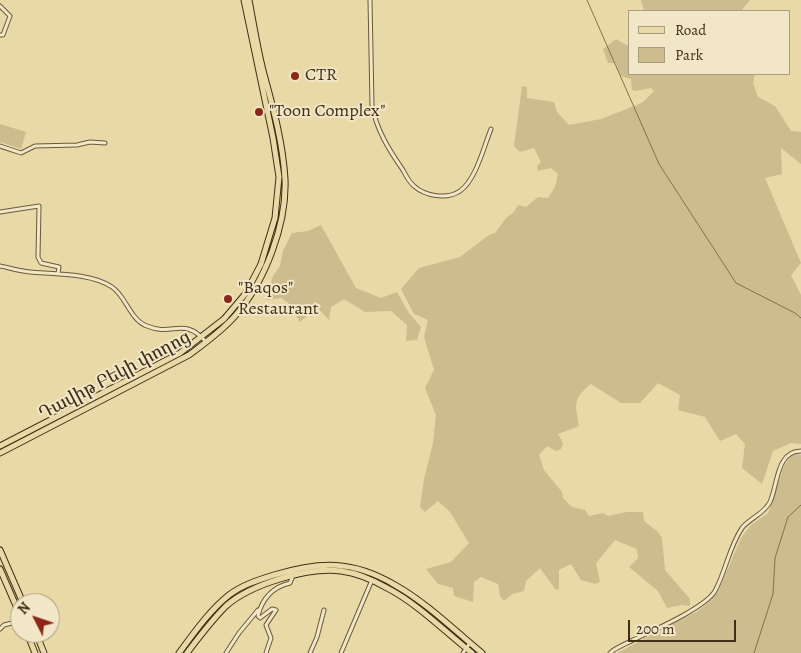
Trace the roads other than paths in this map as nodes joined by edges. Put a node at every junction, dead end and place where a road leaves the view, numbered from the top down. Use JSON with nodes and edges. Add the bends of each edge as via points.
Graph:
{"nodes":[{"id":1,"x":244,"y":0,"type":"edge"},
{"id":2,"x":249,"y":0,"type":"edge"},
{"id":3,"x":370,"y":0,"type":"edge"},
{"id":4,"x":0,"y":6,"type":"edge"},
{"id":5,"x":0,"y":35,"type":"edge"},
{"id":6,"x":264,"y":83,"type":"junction"},
{"id":7,"x":276,"y":117,"type":"junction"},
{"id":8,"x":269,"y":118,"type":"junction"},
{"id":9,"x":491,"y":129,"type":"dead end"},
{"id":10,"x":105,"y":143,"type":"dead end"},
{"id":11,"x":0,"y":146,"type":"edge"},
{"id":12,"x":0,"y":212,"type":"edge"},
{"id":13,"x":0,"y":266,"type":"edge"},
{"id":14,"x":58,"y":274,"type":"junction"},
{"id":15,"x":202,"y":337,"type":"junction"},
{"id":16,"x":206,"y":342,"type":"junction"},
{"id":17,"x":89,"y":404,"type":"junction"},
{"id":18,"x":0,"y":446,"type":"edge"},
{"id":19,"x":801,"y":451,"type":"edge"},
{"id":20,"x":0,"y":453,"type":"edge"},
{"id":21,"x":0,"y":550,"type":"edge"},
{"id":22,"x":0,"y":569,"type":"edge"},
{"id":23,"x":374,"y":574,"type":"junction"},
{"id":24,"x":293,"y":576,"type":"junction"},
{"id":25,"x":371,"y":580,"type":"junction"},
{"id":26,"x":10,"y":593,"type":"edge"},
{"id":27,"x":19,"y":593,"type":"edge"},
{"id":28,"x":260,"y":608,"type":"junction"},
{"id":29,"x":324,"y":610,"type":"dead end"},
{"id":30,"x":470,"y":643,"type":"junction"},
{"id":31,"x":465,"y":651,"type":"edge"},
{"id":32,"x":179,"y":653,"type":"edge"},
{"id":33,"x":187,"y":653,"type":"edge"},
{"id":34,"x":226,"y":653,"type":"edge"},
{"id":35,"x":266,"y":653,"type":"edge"},
{"id":36,"x":310,"y":653,"type":"edge"},
{"id":37,"x":341,"y":653,"type":"edge"},
{"id":38,"x":472,"y":653,"type":"edge"},
{"id":39,"x":482,"y":653,"type":"edge"},
{"id":40,"x":610,"y":653,"type":"edge"}],
"edges":[{"from":1,"to":6,"type":"main road","name":"Դավիթ Բեկի փողոց"},
{"from":2,"to":6,"type":"main road","name":"Դավիթ Բեկի փողոց"},
{"from":3,"to":9,"type":"street","via":[[374,116],[393,156],[412,185],[437,196],[449,196],[461,190],[473,175]]},
{"from":4,"to":5,"type":"street","via":[[10,16],[5,31]]},
{"from":6,"to":7,"type":"main road","name":"Դավիթ Բեկի փողոց"},
{"from":6,"to":8,"type":"main road","name":"Դավիթ Բեկի փողոց"},
{"from":7,"to":8,"type":"main road","via":[[272,122]]},
{"from":7,"to":16,"type":"main road","name":"Դավիթ Բեկի փողոց","via":[[285,190],[275,243],[251,294],[236,315]]},
{"from":8,"to":15,"type":"main road","name":"Դավիթ Բեկի փողոց","via":[[279,192],[265,252],[246,293],[230,314]]},
{"from":10,"to":11,"type":"street","via":[[35,146],[22,153]]},
{"from":12,"to":14,"type":"street","via":[[38,206],[38,257],[41,262],[58,267]]},
{"from":13,"to":14,"type":"street"},
{"from":14,"to":15,"type":"street","via":[[100,280],[114,288],[140,322],[147,326],[162,330],[186,327]]},
{"from":15,"to":16,"type":"street"},
{"from":15,"to":17,"type":"main road","name":"Դավիթ Բեկի փողոց"},
{"from":16,"to":17,"type":"main road","name":"Դավիթ Բեկի փողոց","via":[[188,355]]},
{"from":17,"to":18,"type":"main road","name":"Դավիթ Բեկի փողոց"},
{"from":17,"to":20,"type":"main road","name":"Դավիթ Բեկի փողոց"},
{"from":19,"to":40,"type":"street","via":[[789,454],[781,464],[770,503],[742,528],[710,598]]},
{"from":21,"to":27,"type":"main road"},
{"from":22,"to":26,"type":"main road"},
{"from":23,"to":25,"type":"street"},
{"from":23,"to":30,"type":"main road","via":[[406,592]]},
{"from":23,"to":32,"type":"main road","via":[[344,565],[318,565],[246,584],[217,606]]},
{"from":24,"to":25,"type":"main road","via":[[341,571]]},
{"from":24,"to":28,"type":"street","via":[[290,583],[276,588]]},
{"from":24,"to":33,"type":"main road","via":[[249,590],[239,597],[216,617]]},
{"from":25,"to":31,"type":"main road","via":[[399,595]]},
{"from":25,"to":37,"type":"street"},
{"from":28,"to":34,"type":"street"},
{"from":28,"to":35,"type":"street","via":[[260,618],[268,611],[276,610],[266,625],[271,638]]},
{"from":29,"to":36,"type":"street"},
{"from":30,"to":31,"type":"street"},
{"from":30,"to":39,"type":"main road"},
{"from":31,"to":38,"type":"main road"}]}
